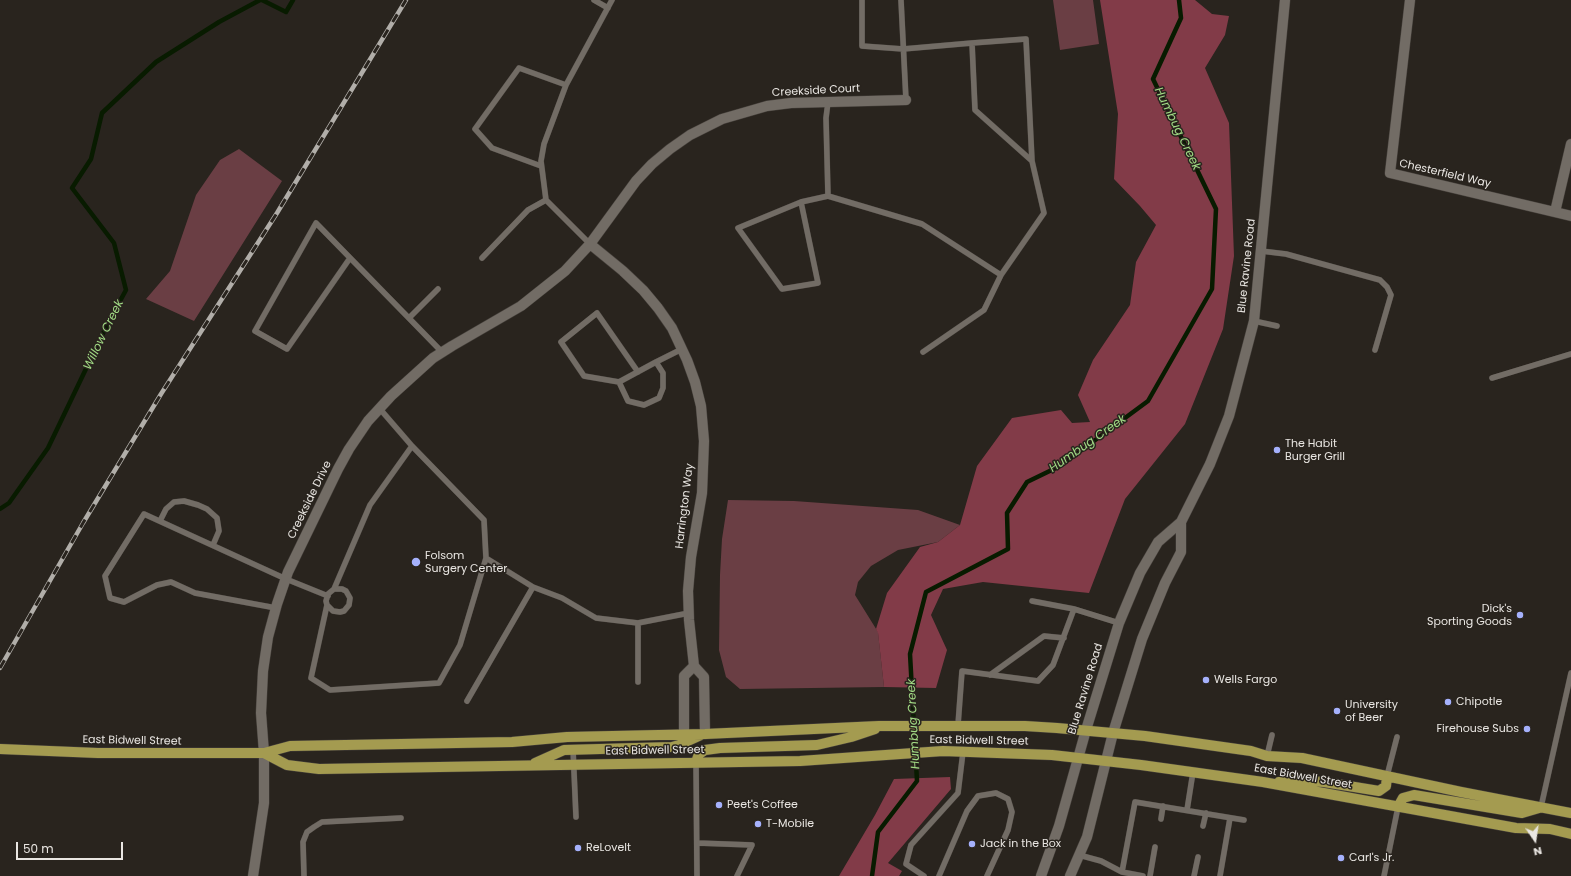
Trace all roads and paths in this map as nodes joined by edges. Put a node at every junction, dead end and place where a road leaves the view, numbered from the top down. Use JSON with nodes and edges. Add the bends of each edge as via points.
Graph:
{"nodes":[{"id":1,"x":594,"y":0,"type":"edge"},
{"id":2,"x":612,"y":0,"type":"edge"},
{"id":3,"x":862,"y":0,"type":"edge"},
{"id":4,"x":901,"y":0,"type":"edge"},
{"id":5,"x":1285,"y":0,"type":"edge"},
{"id":6,"x":1410,"y":0,"type":"edge"},
{"id":7,"x":608,"y":8,"type":"junction"},
{"id":8,"x":972,"y":43,"type":"junction"},
{"id":9,"x":903,"y":49,"type":"junction"},
{"id":10,"x":566,"y":85,"type":"junction"},
{"id":11,"x":906,"y":100,"type":"joint"},
{"id":12,"x":828,"y":102,"type":"junction"},
{"id":13,"x":1571,"y":144,"type":"edge"},
{"id":14,"x":1032,"y":161,"type":"junction"},
{"id":15,"x":541,"y":166,"type":"junction"},
{"id":16,"x":828,"y":196,"type":"junction"},
{"id":17,"x":546,"y":200,"type":"junction"},
{"id":18,"x":801,"y":202,"type":"junction"},
{"id":19,"x":1556,"y":212,"type":"junction"},
{"id":20,"x":1571,"y":216,"type":"edge"},
{"id":21,"x":590,"y":244,"type":"junction"},
{"id":22,"x":1261,"y":251,"type":"junction"},
{"id":23,"x":350,"y":258,"type":"junction"},
{"id":24,"x":482,"y":258,"type":"dead end"},
{"id":25,"x":1001,"y":275,"type":"junction"},
{"id":26,"x":438,"y":289,"type":"dead end"},
{"id":27,"x":409,"y":318,"type":"junction"},
{"id":28,"x":1254,"y":321,"type":"junction"},
{"id":29,"x":1277,"y":326,"type":"dead end"},
{"id":30,"x":682,"y":349,"type":"junction"},
{"id":31,"x":1375,"y":350,"type":"dead end"},
{"id":32,"x":442,"y":352,"type":"junction"},
{"id":33,"x":923,"y":352,"type":"dead end"},
{"id":34,"x":1571,"y":354,"type":"edge"},
{"id":35,"x":656,"y":362,"type":"junction"},
{"id":36,"x":638,"y":372,"type":"junction"},
{"id":37,"x":1492,"y":378,"type":"dead end"},
{"id":38,"x":618,"y":382,"type":"junction"},
{"id":39,"x":380,"y":409,"type":"junction"},
{"id":40,"x":412,"y":446,"type":"junction"},
{"id":41,"x":160,"y":521,"type":"junction"},
{"id":42,"x":1181,"y":522,"type":"junction"},
{"id":43,"x":213,"y":545,"type":"junction"},
{"id":44,"x":486,"y":558,"type":"junction"},
{"id":45,"x":286,"y":579,"type":"junction"},
{"id":46,"x":533,"y":587,"type":"junction"},
{"id":47,"x":334,"y":589,"type":"junction"},
{"id":48,"x":328,"y":596,"type":"junction"},
{"id":49,"x":1032,"y":601,"type":"dead end"},
{"id":50,"x":327,"y":605,"type":"junction"},
{"id":51,"x":276,"y":608,"type":"junction"},
{"id":52,"x":1074,"y":609,"type":"junction"},
{"id":53,"x":689,"y":613,"type":"junction"},
{"id":54,"x":1119,"y":622,"type":"junction"},
{"id":55,"x":638,"y":623,"type":"junction"},
{"id":56,"x":1064,"y":638,"type":"junction"},
{"id":57,"x":694,"y":666,"type":"junction"},
{"id":58,"x":1571,"y":673,"type":"edge"},
{"id":59,"x":990,"y":675,"type":"junction"},
{"id":60,"x":638,"y":682,"type":"dead end"},
{"id":61,"x":467,"y":701,"type":"dead end"},
{"id":62,"x":954,"y":725,"type":"junction"},
{"id":63,"x":887,"y":726,"type":"junction"},
{"id":64,"x":1086,"y":730,"type":"junction"},
{"id":65,"x":1113,"y":733,"type":"junction"},
{"id":66,"x":684,"y":734,"type":"junction"},
{"id":67,"x":705,"y":734,"type":"junction"},
{"id":68,"x":1272,"y":734,"type":"dead end"},
{"id":69,"x":1397,"y":737,"type":"dead end"},
{"id":70,"x":0,"y":748,"type":"edge"},
{"id":71,"x":573,"y":749,"type":"junction"},
{"id":72,"x":963,"y":752,"type":"junction"},
{"id":73,"x":264,"y":753,"type":"junction"},
{"id":74,"x":1267,"y":756,"type":"junction"},
{"id":75,"x":1078,"y":758,"type":"junction"},
{"id":76,"x":696,"y":762,"type":"junction"},
{"id":77,"x":1107,"y":762,"type":"junction"},
{"id":78,"x":573,"y":764,"type":"junction"},
{"id":79,"x":529,"y":766,"type":"junction"},
{"id":80,"x":1193,"y":772,"type":"junction"},
{"id":81,"x":1387,"y":776,"type":"junction"},
{"id":82,"x":1269,"y":783,"type":"junction"},
{"id":83,"x":1163,"y":806,"type":"junction"},
{"id":84,"x":1398,"y":807,"type":"junction"},
{"id":85,"x":1541,"y":807,"type":"junction"},
{"id":86,"x":1187,"y":810,"type":"junction"},
{"id":87,"x":1571,"y":813,"type":"edge"},
{"id":88,"x":1206,"y":814,"type":"junction"},
{"id":89,"x":576,"y":817,"type":"dead end"},
{"id":90,"x":401,"y":818,"type":"dead end"},
{"id":91,"x":1230,"y":818,"type":"junction"},
{"id":92,"x":1161,"y":819,"type":"dead end"},
{"id":93,"x":1244,"y":820,"type":"dead end"},
{"id":94,"x":1203,"y":826,"type":"dead end"},
{"id":95,"x":1571,"y":834,"type":"edge"},
{"id":96,"x":696,"y":844,"type":"junction"},
{"id":97,"x":1155,"y":847,"type":"dead end"},
{"id":98,"x":1079,"y":855,"type":"junction"},
{"id":99,"x":1198,"y":857,"type":"dead end"},
{"id":100,"x":1122,"y":872,"type":"junction"},
{"id":101,"x":253,"y":876,"type":"edge"},
{"id":102,"x":304,"y":876,"type":"edge"},
{"id":103,"x":697,"y":876,"type":"edge"},
{"id":104,"x":737,"y":876,"type":"edge"},
{"id":105,"x":924,"y":876,"type":"edge"},
{"id":106,"x":939,"y":876,"type":"edge"},
{"id":107,"x":987,"y":876,"type":"edge"},
{"id":108,"x":1041,"y":876,"type":"edge"},
{"id":109,"x":1070,"y":876,"type":"edge"},
{"id":110,"x":1143,"y":876,"type":"edge"},
{"id":111,"x":1150,"y":876,"type":"edge"},
{"id":112,"x":1194,"y":876,"type":"edge"},
{"id":113,"x":1220,"y":876,"type":"edge"},
{"id":114,"x":1384,"y":876,"type":"edge"}],
"edges":[{"from":1,"to":7,"type":"lane"},
{"from":2,"to":7,"type":"lane"},
{"from":3,"to":9,"type":"lane","via":[[862,46]]},
{"from":4,"to":9,"type":"lane"},
{"from":5,"to":22,"type":"street","name":"Blue Ravine Road"},
{"from":6,"to":19,"type":"street","name":"Chesterfield Way","via":[[1390,173]]},
{"from":7,"to":10,"type":"lane"},
{"from":8,"to":9,"type":"lane"},
{"from":8,"to":14,"type":"lane","via":[[975,110]]},
{"from":8,"to":14,"type":"lane","via":[[1026,39]]},
{"from":9,"to":11,"type":"lane"},
{"from":10,"to":15,"type":"lane","via":[[544,144]]},
{"from":10,"to":15,"type":"lane","via":[[519,68],[475,129],[492,148]]},
{"from":11,"to":12,"type":"street","name":"Creekside Court"},
{"from":12,"to":16,"type":"lane"},
{"from":12,"to":21,"type":"street","name":"Creekside Court","via":[[791,103],[752,109],[722,119],[690,135],[658,159],[636,181]]},
{"from":13,"to":19,"type":"street"},
{"from":14,"to":25,"type":"lane","via":[[1044,213]]},
{"from":15,"to":17,"type":"lane"},
{"from":16,"to":18,"type":"lane"},
{"from":16,"to":25,"type":"lane","via":[[922,224]]},
{"from":17,"to":21,"type":"lane"},
{"from":17,"to":24,"type":"lane","via":[[528,210]]},
{"from":18,"to":18,"type":"lane","via":[[818,283],[782,289],[738,228]]},
{"from":19,"to":20,"type":"street","name":"Chesterfield Way"},
{"from":21,"to":30,"type":"street","name":"Harrington Way","via":[[643,290],[672,328]]},
{"from":21,"to":32,"type":"street","name":"Creekside Drive","via":[[540,293]]},
{"from":22,"to":28,"type":"street","name":"Blue Ravine Road"},
{"from":22,"to":31,"type":"lane","via":[[1286,254],[1380,280],[1391,294]]},
{"from":23,"to":23,"type":"lane","via":[[316,223],[255,331],[288,349]]},
{"from":23,"to":27,"type":"lane"},
{"from":25,"to":33,"type":"lane","via":[[984,310]]},
{"from":26,"to":27,"type":"lane"},
{"from":27,"to":32,"type":"lane"},
{"from":28,"to":29,"type":"lane"},
{"from":28,"to":42,"type":"street","name":"Blue Ravine Road","via":[[1229,416],[1210,464]]},
{"from":30,"to":35,"type":"lane"},
{"from":30,"to":53,"type":"street","name":"Harrington Way","via":[[701,406],[704,441],[702,493],[688,591]]},
{"from":32,"to":39,"type":"street","name":"Creekside Drive","via":[[407,380]]},
{"from":34,"to":37,"type":"lane"},
{"from":35,"to":36,"type":"lane"},
{"from":35,"to":38,"type":"lane","via":[[663,373],[663,388],[659,398],[644,405],[628,400]]},
{"from":36,"to":38,"type":"lane"},
{"from":36,"to":38,"type":"lane","via":[[597,313],[561,342],[584,376]]},
{"from":39,"to":40,"type":"lane"},
{"from":39,"to":45,"type":"street","name":"Creekside Drive","via":[[368,421],[349,449]]},
{"from":40,"to":44,"type":"lane","via":[[484,520]]},
{"from":40,"to":47,"type":"lane","via":[[370,504]]},
{"from":41,"to":43,"type":"lane"},
{"from":41,"to":43,"type":"lane","via":[[166,509],[174,502],[184,501],[207,509],[217,518],[219,531]]},
{"from":41,"to":51,"type":"lane","via":[[144,514],[105,576],[110,598],[124,602],[157,585],[171,582],[195,592]]},
{"from":42,"to":54,"type":"street","name":"Blue Ravine Road","via":[[1158,542],[1140,573]]},
{"from":42,"to":65,"type":"street","name":"Blue Ravine Road","via":[[1181,552],[1142,639]]},
{"from":43,"to":45,"type":"lane"},
{"from":44,"to":46,"type":"lane"},
{"from":44,"to":50,"type":"lane","via":[[460,645],[438,683],[330,690],[311,678]]},
{"from":45,"to":48,"type":"lane"},
{"from":45,"to":51,"type":"street","name":"Creekside Drive"},
{"from":46,"to":55,"type":"lane","via":[[562,598],[596,618]]},
{"from":46,"to":61,"type":"lane"},
{"from":47,"to":48,"type":"lane"},
{"from":47,"to":50,"type":"lane","via":[[346,591],[350,598],[349,605],[340,612],[332,611]]},
{"from":48,"to":50,"type":"lane"},
{"from":49,"to":52,"type":"lane"},
{"from":51,"to":73,"type":"street","name":"Creekside Drive","via":[[263,671],[261,713]]},
{"from":52,"to":54,"type":"lane"},
{"from":52,"to":56,"type":"lane"},
{"from":53,"to":55,"type":"lane"},
{"from":53,"to":57,"type":"street","name":"Harrington Way"},
{"from":54,"to":64,"type":"street","name":"Blue Ravine Road"},
{"from":55,"to":60,"type":"lane"},
{"from":56,"to":59,"type":"lane","via":[[1044,636]]},
{"from":56,"to":59,"type":"lane","via":[[1053,665],[1038,681]]},
{"from":57,"to":66,"type":"street","via":[[684,676]]},
{"from":57,"to":67,"type":"street","name":"Harrington Way","via":[[704,677]]},
{"from":58,"to":85,"type":"lane"},
{"from":59,"to":62,"type":"lane","via":[[962,671]]},
{"from":62,"to":63,"type":"main road","name":"East Bidwell Street"},
{"from":62,"to":64,"type":"main road","name":"East Bidwell Street"},
{"from":63,"to":67,"type":"main road","name":"East Bidwell Street"},
{"from":63,"to":76,"type":"main road","via":[[817,745],[705,750],[699,754]]},
{"from":64,"to":65,"type":"main road","name":"East Bidwell Street"},
{"from":64,"to":75,"type":"street","name":"Blue Ravine Road"},
{"from":65,"to":74,"type":"main road","name":"East Bidwell Street","via":[[1206,744]]},
{"from":65,"to":77,"type":"street","name":"Blue Ravine Road"},
{"from":66,"to":67,"type":"main road","name":"East Bidwell Street"},
{"from":66,"to":73,"type":"main road","name":"East Bidwell Street","via":[[567,737],[512,742],[290,746]]},
{"from":67,"to":71,"type":"main road","via":[[672,747]]},
{"from":68,"to":74,"type":"lane"},
{"from":69,"to":81,"type":"lane"},
{"from":70,"to":73,"type":"main road","name":"East Bidwell Street","via":[[98,753]]},
{"from":71,"to":78,"type":"lane"},
{"from":71,"to":79,"type":"main road","via":[[564,750]]},
{"from":72,"to":75,"type":"main road","name":"East Bidwell Street"},
{"from":72,"to":76,"type":"main road","name":"East Bidwell Street","via":[[943,751],[800,761]]},
{"from":72,"to":105,"type":"lane","via":[[958,793],[911,845],[906,864]]},
{"from":73,"to":79,"type":"main road","name":"East Bidwell Street","via":[[287,765],[319,769]]},
{"from":73,"to":101,"type":"street","name":"Creekside Drive","via":[[264,803]]},
{"from":74,"to":81,"type":"main road","name":"East Bidwell Street","via":[[1302,758]]},
{"from":75,"to":77,"type":"main road","name":"East Bidwell Street"},
{"from":75,"to":108,"type":"street","name":"Blue Ravine Road","via":[[1060,826]]},
{"from":76,"to":78,"type":"main road","name":"East Bidwell Street"},
{"from":76,"to":96,"type":"lane"},
{"from":77,"to":80,"type":"main road","name":"East Bidwell Street"},
{"from":77,"to":98,"type":"street","name":"Blue Ravine Road","via":[[1087,837]]},
{"from":78,"to":79,"type":"main road","name":"East Bidwell Street"},
{"from":78,"to":89,"type":"lane"},
{"from":80,"to":82,"type":"main road","name":"East Bidwell Street"},
{"from":80,"to":86,"type":"lane"},
{"from":81,"to":82,"type":"main road","via":[[1386,786],[1378,791],[1324,782],[1294,780]]},
{"from":81,"to":85,"type":"main road","name":"East Bidwell Street"},
{"from":82,"to":84,"type":"main road","name":"East Bidwell Street"},
{"from":83,"to":86,"type":"lane"},
{"from":83,"to":92,"type":"lane"},
{"from":83,"to":100,"type":"lane","via":[[1135,802]]},
{"from":84,"to":85,"type":"main road","via":[[1403,798],[1414,795],[1522,813]]},
{"from":84,"to":95,"type":"main road","name":"East Bidwell Street","via":[[1516,828]]},
{"from":84,"to":114,"type":"lane"},
{"from":85,"to":87,"type":"main road","name":"East Bidwell Street"},
{"from":86,"to":88,"type":"lane"},
{"from":88,"to":91,"type":"lane"},
{"from":88,"to":94,"type":"lane"},
{"from":90,"to":102,"type":"lane","via":[[322,822],[307,832],[303,842]]},
{"from":91,"to":93,"type":"lane"},
{"from":91,"to":113,"type":"lane"},
{"from":96,"to":103,"type":"lane"},
{"from":96,"to":104,"type":"lane","via":[[752,845]]},
{"from":97,"to":111,"type":"lane"},
{"from":98,"to":100,"type":"lane","via":[[1101,861]]},
{"from":98,"to":109,"type":"street","name":"Blue Ravine Road"},
{"from":99,"to":112,"type":"lane"},
{"from":100,"to":110,"type":"lane"},
{"from":106,"to":107,"type":"lane","via":[[967,811],[978,796],[996,793],[1008,799],[1012,812],[1008,830]]}]}
